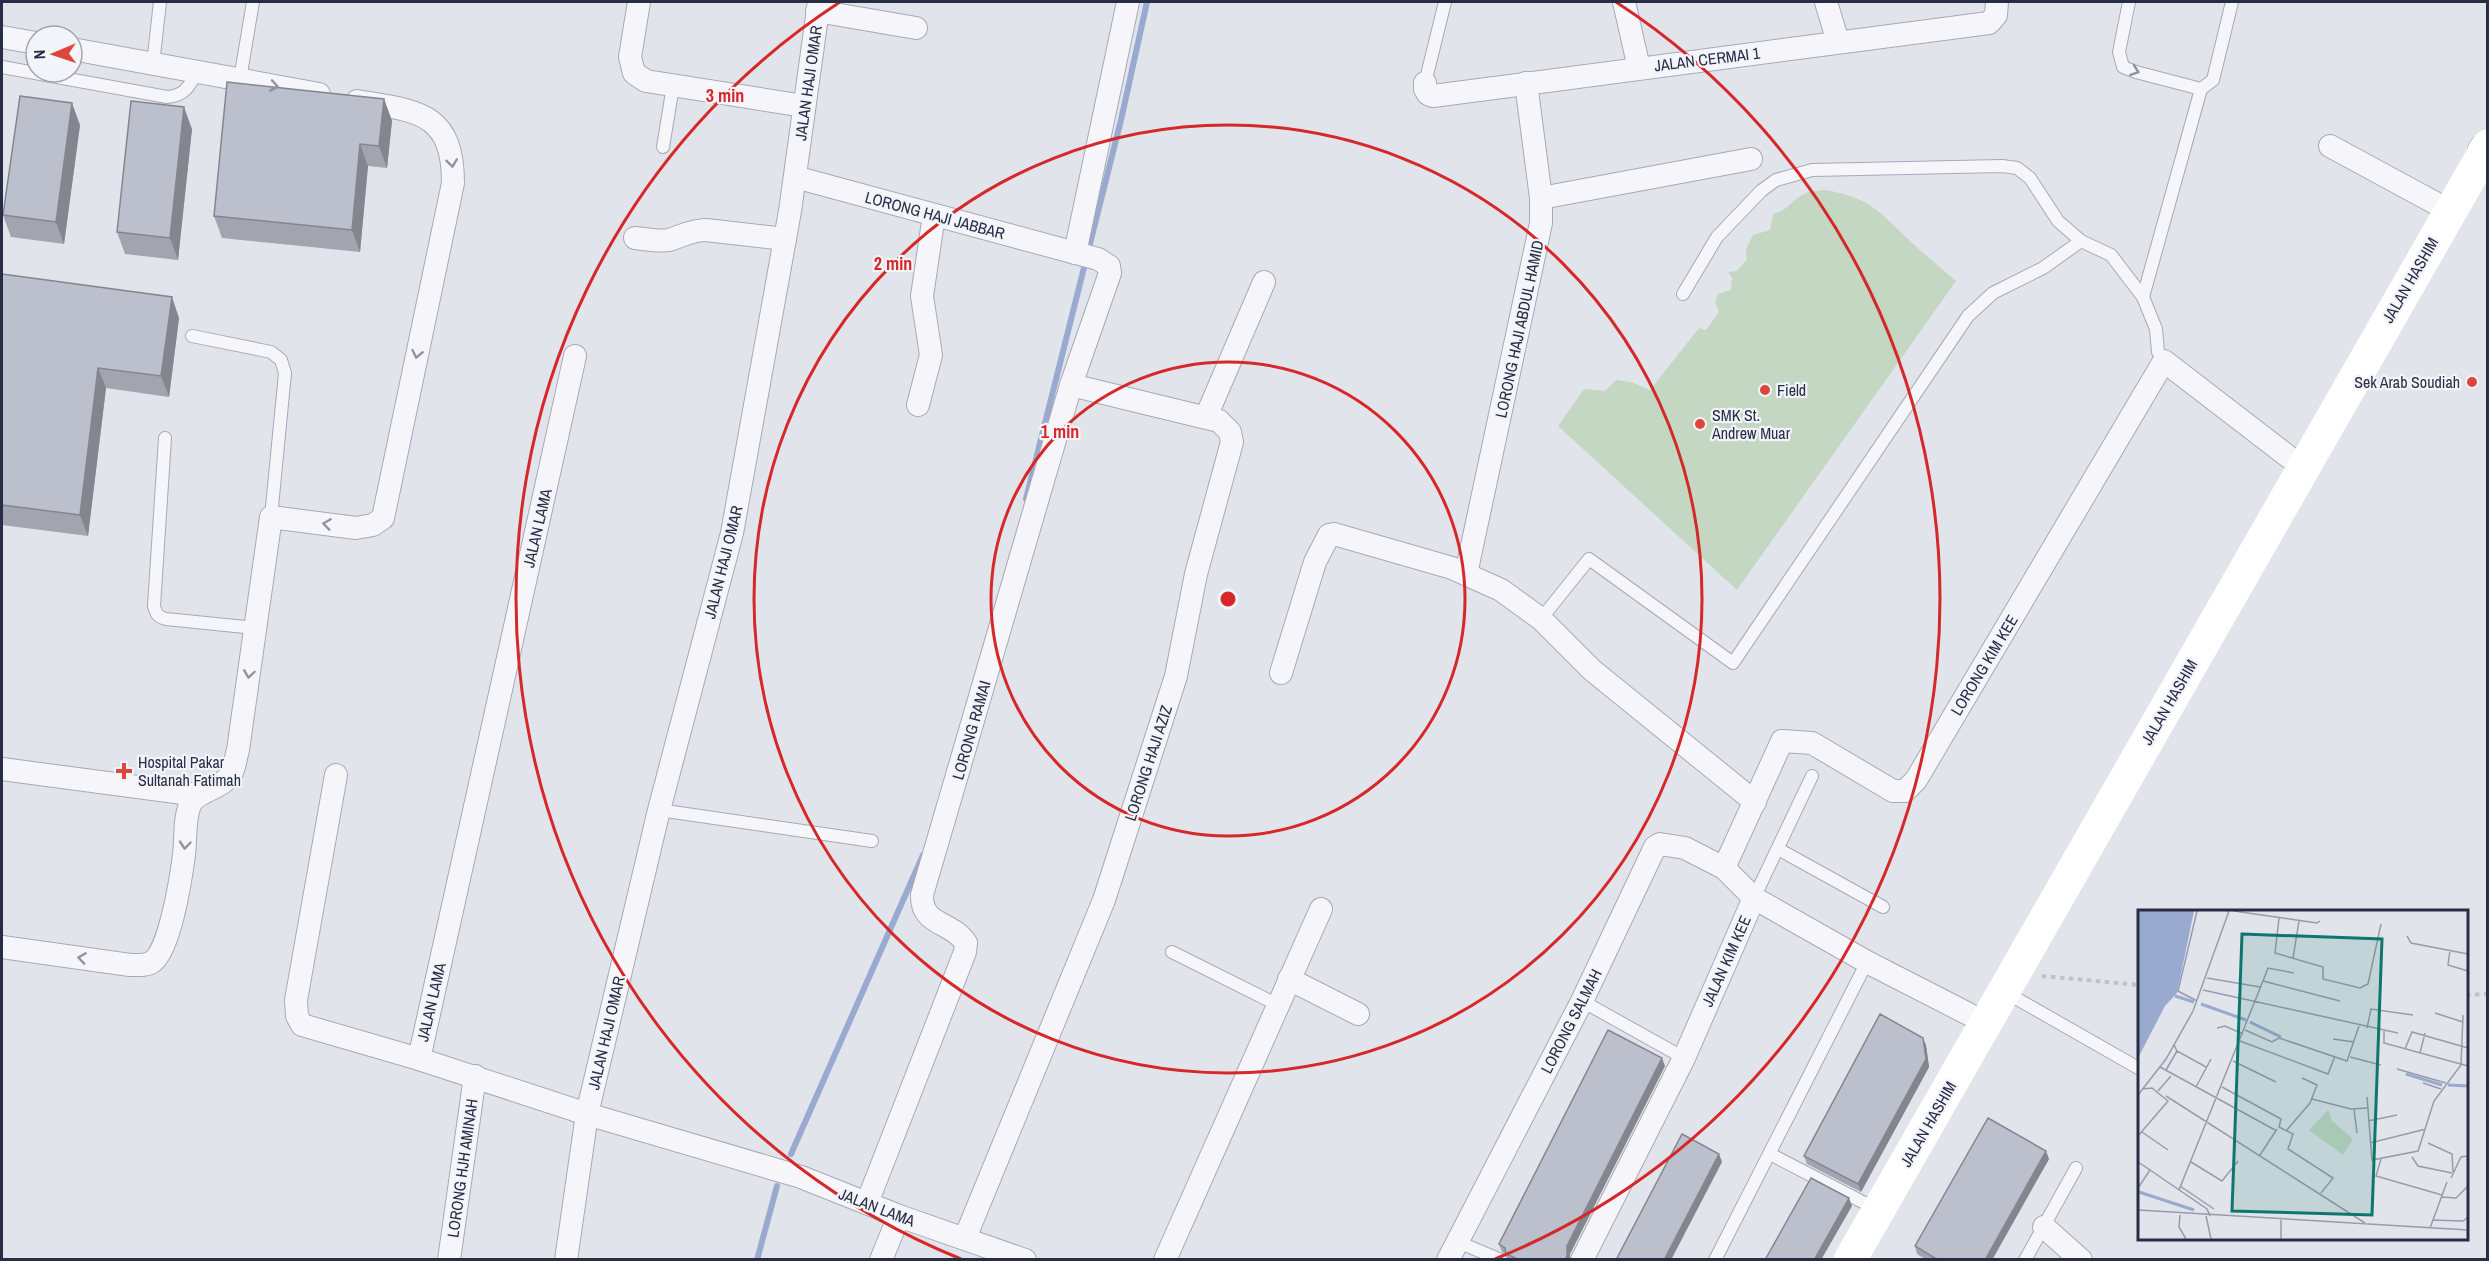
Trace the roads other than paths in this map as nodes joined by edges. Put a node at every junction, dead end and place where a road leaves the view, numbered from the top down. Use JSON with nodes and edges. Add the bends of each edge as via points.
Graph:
{"nodes":[{"id":1,"x":160,"y":2,"type":"edge"},
{"id":2,"x":254,"y":2,"type":"edge"},
{"id":3,"x":639,"y":2,"type":"edge"},
{"id":4,"x":1128,"y":2,"type":"edge"},
{"id":5,"x":1445,"y":2,"type":"edge"},
{"id":6,"x":1624,"y":2,"type":"edge"},
{"id":7,"x":1826,"y":2,"type":"edge"},
{"id":8,"x":2129,"y":2,"type":"edge"},
{"id":9,"x":2232,"y":2,"type":"edge"},
{"id":10,"x":818,"y":6,"type":"edge"},
{"id":11,"x":1996,"y":8,"type":"edge"},
{"id":12,"x":916,"y":28,"type":"dead end"},
{"id":13,"x":2,"y":37,"type":"edge"},
{"id":14,"x":24,"y":41,"type":"edge"},
{"id":15,"x":1838,"y":42,"type":"junction"},
{"id":16,"x":84,"y":51,"type":"edge"},
{"id":17,"x":153,"y":64,"type":"junction"},
{"id":18,"x":2,"y":67,"type":"edge"},
{"id":19,"x":1639,"y":68,"type":"junction"},
{"id":20,"x":197,"y":72,"type":"junction"},
{"id":21,"x":240,"y":79,"type":"junction"},
{"id":22,"x":1425,"y":83,"type":"joint"},
{"id":23,"x":1526,"y":83,"type":"junction"},
{"id":24,"x":673,"y":86,"type":"junction"},
{"id":25,"x":2200,"y":89,"type":"junction"},
{"id":26,"x":804,"y":106,"type":"junction"},
{"id":27,"x":2330,"y":146,"type":"dead end"},
{"id":28,"x":663,"y":147,"type":"dead end"},
{"id":29,"x":2486,"y":148,"type":"edge"},
{"id":30,"x":1750,"y":159,"type":"dead end"},
{"id":31,"x":795,"y":177,"type":"junction"},
{"id":32,"x":1541,"y":198,"type":"junction"},
{"id":33,"x":2450,"y":211,"type":"junction"},
{"id":34,"x":934,"y":215,"type":"junction"},
{"id":35,"x":635,"y":238,"type":"dead end"},
{"id":36,"x":785,"y":239,"type":"junction"},
{"id":37,"x":2081,"y":241,"type":"junction"},
{"id":38,"x":1086,"y":256,"type":"junction"},
{"id":39,"x":1264,"y":282,"type":"dead end"},
{"id":40,"x":1683,"y":294,"type":"dead end"},
{"id":41,"x":2143,"y":297,"type":"junction"},
{"id":42,"x":192,"y":336,"type":"dead end"},
{"id":43,"x":575,"y":356,"type":"dead end"},
{"id":44,"x":2164,"y":362,"type":"junction"},
{"id":45,"x":1071,"y":385,"type":"junction"},
{"id":46,"x":918,"y":405,"type":"dead end"},
{"id":47,"x":1206,"y":417,"type":"junction"},
{"id":48,"x":165,"y":438,"type":"dead end"},
{"id":49,"x":2303,"y":468,"type":"junction"},
{"id":50,"x":271,"y":517,"type":"junction"},
{"id":51,"x":1466,"y":574,"type":"junction"},
{"id":52,"x":1541,"y":619,"type":"junction"},
{"id":53,"x":255,"y":628,"type":"junction"},
{"id":54,"x":1281,"y":673,"type":"dead end"},
{"id":55,"x":2,"y":769,"type":"edge"},
{"id":56,"x":336,"y":775,"type":"dead end"},
{"id":57,"x":1812,"y":777,"type":"dead end"},
{"id":58,"x":198,"y":795,"type":"junction"},
{"id":59,"x":1755,"y":802,"type":"junction"},
{"id":60,"x":659,"y":810,"type":"junction"},
{"id":61,"x":872,"y":841,"type":"dead end"},
{"id":62,"x":1778,"y":849,"type":"junction"},
{"id":63,"x":1724,"y":868,"type":"junction"},
{"id":64,"x":1754,"y":898,"type":"junction"},
{"id":65,"x":1883,"y":907,"type":"dead end"},
{"id":66,"x":1321,"y":909,"type":"dead end"},
{"id":67,"x":2,"y":947,"type":"edge"},
{"id":68,"x":1172,"y":952,"type":"dead end"},
{"id":69,"x":1867,"y":962,"type":"junction"},
{"id":70,"x":1289,"y":979,"type":"junction"},
{"id":71,"x":2009,"y":983,"type":"junction"},
{"id":72,"x":1582,"y":1001,"type":"junction"},
{"id":73,"x":1278,"y":1005,"type":"junction"},
{"id":74,"x":1358,"y":1014,"type":"dead end"},
{"id":75,"x":1986,"y":1023,"type":"junction"},
{"id":76,"x":1684,"y":1058,"type":"junction"},
{"id":77,"x":419,"y":1059,"type":"junction"},
{"id":78,"x":2138,"y":1068,"type":"edge"},
{"id":79,"x":475,"y":1076,"type":"junction"},
{"id":80,"x":587,"y":1114,"type":"junction"},
{"id":81,"x":1770,"y":1154,"type":"junction"},
{"id":82,"x":2076,"y":1168,"type":"dead end"},
{"id":83,"x":867,"y":1203,"type":"junction"},
{"id":84,"x":1878,"y":1210,"type":"junction"},
{"id":85,"x":899,"y":1216,"type":"junction"},
{"id":86,"x":2044,"y":1227,"type":"junction"},
{"id":87,"x":965,"y":1239,"type":"junction"},
{"id":88,"x":1453,"y":1251,"type":"edge"},
{"id":89,"x":449,"y":1260,"type":"edge"},
{"id":90,"x":566,"y":1260,"type":"edge"},
{"id":91,"x":881,"y":1260,"type":"edge"},
{"id":92,"x":1025,"y":1260,"type":"edge"},
{"id":93,"x":1165,"y":1260,"type":"edge"},
{"id":94,"x":1501,"y":1260,"type":"edge"},
{"id":95,"x":1582,"y":1260,"type":"edge"},
{"id":96,"x":1715,"y":1260,"type":"edge"},
{"id":97,"x":1851,"y":1260,"type":"edge"},
{"id":98,"x":2025,"y":1260,"type":"edge"},
{"id":99,"x":2081,"y":1260,"type":"edge"}],
"edges":[{"from":1,"to":17,"type":"lane"},
{"from":2,"to":21,"type":"lane"},
{"from":3,"to":24,"type":"street","via":[[630,57],[634,73],[646,81]]},
{"from":4,"to":38,"type":"street"},
{"from":5,"to":22,"type":"lane"},
{"from":6,"to":19,"type":"street"},
{"from":7,"to":15,"type":"street"},
{"from":8,"to":25,"type":"lane","one_way":true,"via":[[2119,52],[2123,67]]},
{"from":9,"to":25,"type":"lane","via":[[2213,80]]},
{"from":10,"to":12,"type":"street"},
{"from":10,"to":26,"type":"street","name":"JALAN HAJI OMAR"},
{"from":11,"to":15,"type":"street","name":"JALAN CERMAI 1","via":[[1989,23]]},
{"from":13,"to":14,"type":"street"},
{"from":15,"to":19,"type":"street","name":"JALAN CERMAI 1"},
{"from":16,"to":17,"type":"street"},
{"from":17,"to":20,"type":"street"},
{"from":18,"to":20,"type":"lane","via":[[167,97],[188,89]]},
{"from":19,"to":23,"type":"street","name":"JALAN CERMAI 1"},
{"from":20,"to":21,"type":"street"},
{"from":21,"to":50,"type":"street","one_way":true,"via":[[416,111],[440,130],[449,145],[453,164],[453,183],[383,518],[373,525],[356,528]]},
{"from":22,"to":23,"type":"street","name":"JALAN CERMAI 1","via":[[1428,94],[1433,96]]},
{"from":23,"to":32,"type":"street","name":"LORONG HAJI ABDUL HAMID"},
{"from":24,"to":26,"type":"street"},
{"from":24,"to":28,"type":"lane"},
{"from":25,"to":41,"type":"lane"},
{"from":26,"to":31,"type":"street","name":"JALAN HAJI OMAR"},
{"from":27,"to":33,"type":"street"},
{"from":29,"to":33,"type":"street","name":"JALAN HASHIM"},
{"from":30,"to":32,"type":"street"},
{"from":31,"to":34,"type":"street","name":"LORONG HAJI JABBAR"},
{"from":31,"to":36,"type":"street","name":"JALAN HAJI OMAR"},
{"from":32,"to":51,"type":"street","name":"LORONG HAJI ABDUL HAMID","via":[[1538,238]]},
{"from":33,"to":49,"type":"street","name":"JALAN HASHIM"},
{"from":34,"to":38,"type":"street","name":"LORONG HAJI JABBAR"},
{"from":34,"to":46,"type":"street","via":[[922,296],[931,355]]},
{"from":35,"to":36,"type":"street","via":[[668,240],[706,230]]},
{"from":36,"to":60,"type":"street","name":"JALAN HAJI OMAR","via":[[732,533]]},
{"from":37,"to":40,"type":"lane","via":[[2058,221],[2030,178],[2017,168],[1812,170],[1776,180],[1761,191],[1718,237]]},
{"from":37,"to":41,"type":"lane","via":[[2111,255]]},
{"from":37,"to":52,"type":"lane","via":[[2032,274],[1993,293],[1968,316],[1733,663],[1589,560]]},
{"from":38,"to":45,"type":"street","name":"LORONG RAMAI","via":[[1109,266],[1110,273]]},
{"from":39,"to":47,"type":"street"},
{"from":41,"to":44,"type":"lane"},
{"from":42,"to":50,"type":"lane","via":[[271,352],[281,360],[285,373]]},
{"from":43,"to":77,"type":"street","name":"JALAN LAMA"},
{"from":44,"to":49,"type":"street"},
{"from":44,"to":59,"type":"street","name":"LORONG KIM KEE","via":[[1916,780],[1905,791],[1893,791],[1820,747],[1782,741]]},
{"from":45,"to":47,"type":"street","name":"LORONG HAJI AZIZ"},
{"from":45,"to":83,"type":"street","name":"LORONG RAMAI","via":[[922,895],[927,915],[962,936],[965,952]]},
{"from":47,"to":87,"type":"street","name":"LORONG HAJI AZIZ","via":[[1225,425],[1232,442],[1196,574],[1176,676],[1104,900]]},
{"from":48,"to":53,"type":"lane","via":[[156,613],[166,619]]},
{"from":49,"to":71,"type":"street","name":"JALAN HASHIM"},
{"from":50,"to":53,"type":"street"},
{"from":51,"to":52,"type":"street","via":[[1501,590]]},
{"from":51,"to":54,"type":"street","via":[[1329,535],[1315,562]]},
{"from":52,"to":59,"type":"street","via":[[1592,670]]},
{"from":53,"to":58,"type":"street","one_way":true,"via":[[232,772],[212,790]]},
{"from":55,"to":58,"type":"street"},
{"from":56,"to":77,"type":"street","via":[[296,1000],[297,1016],[302,1025]]},
{"from":57,"to":62,"type":"lane"},
{"from":58,"to":67,"type":"street","one_way":true,"via":[[188,811],[184,857],[167,941],[149,964],[130,965]]},
{"from":59,"to":63,"type":"street"},
{"from":60,"to":61,"type":"lane"},
{"from":60,"to":80,"type":"street","name":"JALAN HAJI OMAR"},
{"from":62,"to":64,"type":"lane"},
{"from":62,"to":65,"type":"lane"},
{"from":63,"to":64,"type":"street"},
{"from":63,"to":72,"type":"street","name":"LORONG SALMAH","via":[[1685,848],[1664,843],[1655,847]]},
{"from":64,"to":69,"type":"street","name":"JALAN KIM KEE"},
{"from":64,"to":76,"type":"street","name":"JALAN KIM KEE"},
{"from":66,"to":70,"type":"street"},
{"from":68,"to":73,"type":"lane"},
{"from":69,"to":75,"type":"street","name":"JALAN KIM KEE"},
{"from":69,"to":81,"type":"lane"},
{"from":70,"to":73,"type":"street"},
{"from":70,"to":74,"type":"street"},
{"from":71,"to":75,"type":"street","name":"JALAN HASHIM"},
{"from":71,"to":78,"type":"lane"},
{"from":72,"to":76,"type":"lane"},
{"from":72,"to":88,"type":"street","name":"LORONG SALMAH"},
{"from":73,"to":93,"type":"street"},
{"from":75,"to":84,"type":"street","name":"JALAN HASHIM"},
{"from":76,"to":95,"type":"street","name":"JALAN KIM KEE"},
{"from":77,"to":79,"type":"street","name":"JALAN LAMA"},
{"from":79,"to":80,"type":"street","name":"JALAN LAMA"},
{"from":79,"to":89,"type":"street","name":"LORONG HJH AMINAH"},
{"from":80,"to":83,"type":"street","name":"JALAN LAMA","via":[[801,1177]]},
{"from":80,"to":90,"type":"street","name":"JALAN HAJI OMAR"},
{"from":81,"to":84,"type":"lane"},
{"from":81,"to":96,"type":"lane"},
{"from":82,"to":86,"type":"lane"},
{"from":83,"to":85,"type":"street","name":"JALAN LAMA"},
{"from":84,"to":97,"type":"street","name":"JALAN HASHIM"},
{"from":85,"to":87,"type":"street","name":"JALAN LAMA"},
{"from":85,"to":91,"type":"street"},
{"from":86,"to":98,"type":"lane"},
{"from":86,"to":99,"type":"street"},
{"from":87,"to":92,"type":"street","name":"JALAN LAMA"},
{"from":88,"to":94,"type":"lane"}]}
